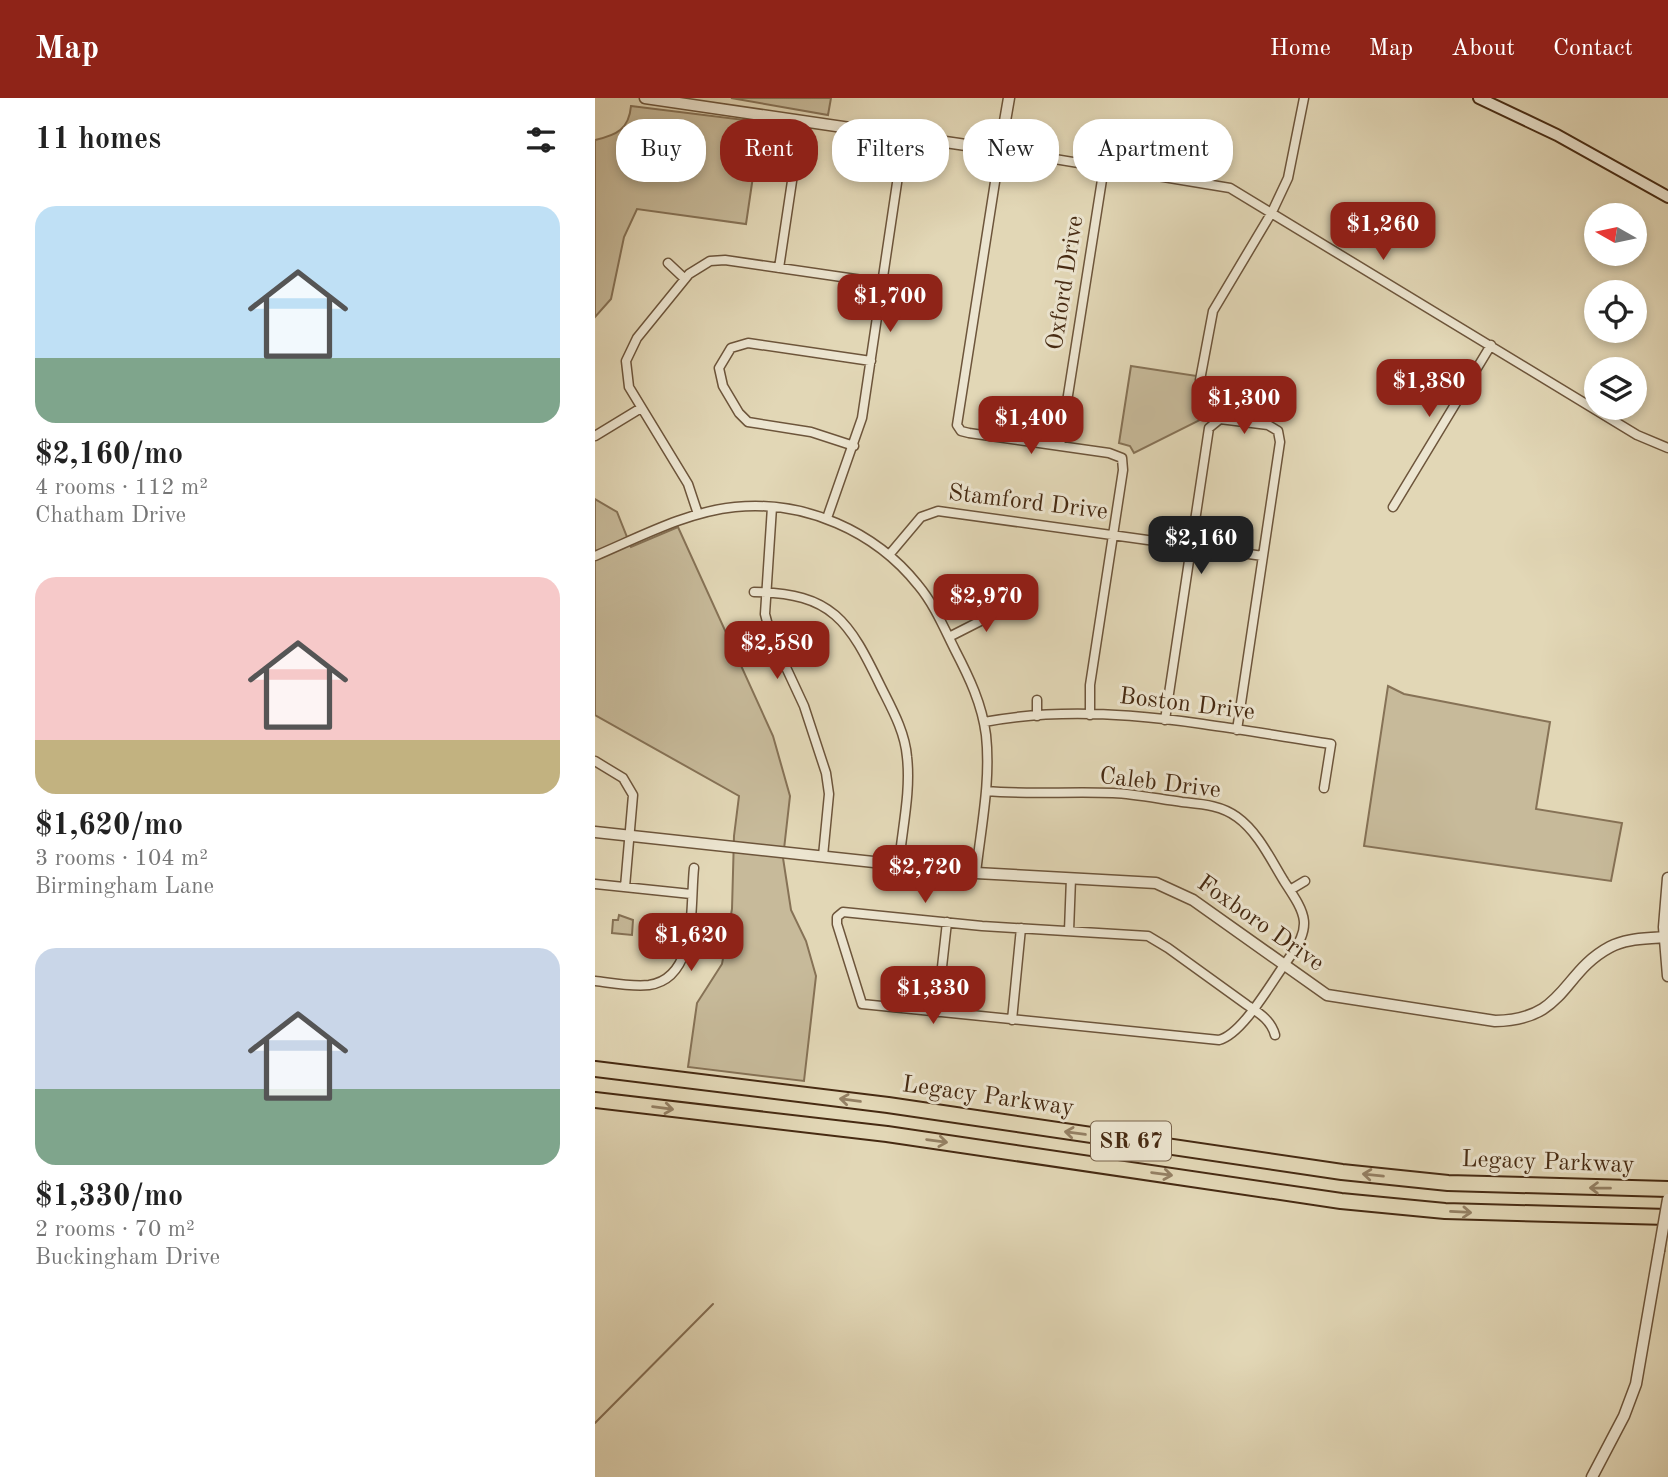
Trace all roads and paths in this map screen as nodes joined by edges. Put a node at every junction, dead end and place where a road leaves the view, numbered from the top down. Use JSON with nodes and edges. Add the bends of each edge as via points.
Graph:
{"nodes":[{"id":1,"x":645,"y":98,"type":"edge"},
{"id":2,"x":1009,"y":98,"type":"edge"},
{"id":3,"x":1304,"y":98,"type":"edge"},
{"id":4,"x":1479,"y":98,"type":"edge"},
{"id":5,"x":787,"y":119,"type":"edge"},
{"id":6,"x":1005,"y":119,"type":"edge"},
{"id":7,"x":792,"y":182,"type":"edge"},
{"id":8,"x":897,"y":182,"type":"edge"},
{"id":9,"x":995,"y":182,"type":"edge"},
{"id":10,"x":1102,"y":182,"type":"edge"},
{"id":11,"x":1197,"y":182,"type":"edge"},
{"id":12,"x":1668,"y":197,"type":"edge"},
{"id":13,"x":1272,"y":212,"type":"junction"},
{"id":14,"x":668,"y":263,"type":"dead end"},
{"id":15,"x":779,"y":268,"type":"junction"},
{"id":16,"x":685,"y":279,"type":"junction"},
{"id":17,"x":883,"y":283,"type":"junction"},
{"id":18,"x":1491,"y":345,"type":"junction"},
{"id":19,"x":871,"y":361,"type":"junction"},
{"id":20,"x":1200,"y":380,"type":"dead end"},
{"id":21,"x":641,"y":408,"type":"junction"},
{"id":22,"x":595,"y":436,"type":"edge"},
{"id":23,"x":854,"y":446,"type":"junction"},
{"id":24,"x":1060,"y":446,"type":"junction"},
{"id":25,"x":1668,"y":448,"type":"edge"},
{"id":26,"x":772,"y":507,"type":"junction"},
{"id":27,"x":1393,"y":507,"type":"dead end"},
{"id":28,"x":698,"y":514,"type":"junction"},
{"id":29,"x":827,"y":518,"type":"junction"},
{"id":30,"x":1113,"y":534,"type":"junction"},
{"id":31,"x":1191,"y":545,"type":"junction"},
{"id":32,"x":889,"y":555,"type":"junction"},
{"id":33,"x":595,"y":556,"type":"edge"},
{"id":34,"x":1263,"y":556,"type":"junction"},
{"id":35,"x":754,"y":592,"type":"dead end"},
{"id":36,"x":765,"y":592,"type":"junction"},
{"id":37,"x":1010,"y":606,"type":"dead end"},
{"id":38,"x":949,"y":636,"type":"junction"},
{"id":39,"x":1037,"y":700,"type":"dead end"},
{"id":40,"x":1090,"y":715,"type":"junction"},
{"id":41,"x":1037,"y":716,"type":"junction"},
{"id":42,"x":1165,"y":720,"type":"junction"},
{"id":43,"x":984,"y":722,"type":"junction"},
{"id":44,"x":1237,"y":730,"type":"junction"},
{"id":45,"x":595,"y":761,"type":"edge"},
{"id":46,"x":1324,"y":788,"type":"dead end"},
{"id":47,"x":985,"y":791,"type":"junction"},
{"id":48,"x":595,"y":832,"type":"edge"},
{"id":49,"x":630,"y":835,"type":"junction"},
{"id":50,"x":823,"y":856,"type":"junction"},
{"id":51,"x":899,"y":864,"type":"junction"},
{"id":52,"x":694,"y":868,"type":"dead end"},
{"id":53,"x":976,"y":873,"type":"junction"},
{"id":54,"x":1071,"y":878,"type":"junction"},
{"id":55,"x":1668,"y":878,"type":"edge"},
{"id":56,"x":1305,"y":881,"type":"dead end"},
{"id":57,"x":595,"y":884,"type":"edge"},
{"id":58,"x":625,"y":887,"type":"junction"},
{"id":59,"x":1290,"y":890,"type":"junction"},
{"id":60,"x":691,"y":894,"type":"junction"},
{"id":61,"x":947,"y":922,"type":"junction"},
{"id":62,"x":1021,"y":928,"type":"junction"},
{"id":63,"x":1069,"y":931,"type":"junction"},
{"id":64,"x":1664,"y":937,"type":"junction"},
{"id":65,"x":1284,"y":966,"type":"junction"},
{"id":66,"x":1668,"y":976,"type":"edge"},
{"id":67,"x":595,"y":981,"type":"edge"},
{"id":68,"x":1253,"y":1008,"type":"junction"},
{"id":69,"x":937,"y":1012,"type":"junction"},
{"id":70,"x":1012,"y":1020,"type":"junction"},
{"id":71,"x":1275,"y":1035,"type":"dead end"},
{"id":72,"x":595,"y":1069,"type":"edge"},
{"id":73,"x":595,"y":1100,"type":"edge"},
{"id":74,"x":1668,"y":1189,"type":"edge"},
{"id":75,"x":1668,"y":1199,"type":"edge"},
{"id":76,"x":1668,"y":1217,"type":"edge"},
{"id":77,"x":1592,"y":1477,"type":"edge"}],
"edges":[{"from":1,"to":5,"type":"street"},
{"from":2,"to":6,"type":"street"},
{"from":3,"to":13,"type":"street","via":[[1291,168]]},
{"from":4,"to":12,"type":"main road"},
{"from":7,"to":15,"type":"street"},
{"from":8,"to":17,"type":"street"},
{"from":9,"to":24,"type":"street","via":[[958,428]]},
{"from":10,"to":24,"type":"street","name":"Oxford Drive"},
{"from":11,"to":13,"type":"street","via":[[1222,186]]},
{"from":13,"to":18,"type":"street"},
{"from":13,"to":20,"type":"street","via":[[1213,311]]},
{"from":14,"to":16,"type":"street"},
{"from":15,"to":16,"type":"street","via":[[716,260],[697,267]]},
{"from":15,"to":17,"type":"street"},
{"from":16,"to":21,"type":"street","via":[[627,346],[627,380]]},
{"from":17,"to":19,"type":"street"},
{"from":18,"to":25,"type":"street","via":[[1637,435]]},
{"from":18,"to":27,"type":"street"},
{"from":19,"to":23,"type":"street"},
{"from":19,"to":23,"type":"street","via":[[748,343],[731,348],[719,368],[723,386],[748,422],[811,432]]},
{"from":21,"to":22,"type":"street"},
{"from":21,"to":28,"type":"street","via":[[688,484]]},
{"from":23,"to":29,"type":"street"},
{"from":24,"to":30,"type":"street","via":[[1122,458]]},
{"from":26,"to":28,"type":"street"},
{"from":26,"to":29,"type":"street"},
{"from":26,"to":36,"type":"street"},
{"from":28,"to":33,"type":"street"},
{"from":29,"to":32,"type":"street"},
{"from":30,"to":31,"type":"street","name":"Stamford Drive"},
{"from":30,"to":32,"type":"street","name":"Stamford Drive","via":[[933,511],[918,520]]},
{"from":30,"to":40,"type":"street","via":[[1090,685]]},
{"from":31,"to":34,"type":"street","name":"Stamford Drive"},
{"from":31,"to":34,"type":"street","via":[[1208,431],[1213,422],[1224,419],[1257,423],[1272,426],[1280,442]]},
{"from":31,"to":42,"type":"street"},
{"from":32,"to":38,"type":"street","via":[[920,588]]},
{"from":34,"to":44,"type":"street"},
{"from":35,"to":36,"type":"street"},
{"from":36,"to":50,"type":"street","via":[[768,628],[804,706],[828,780]]},
{"from":36,"to":51,"type":"street","via":[[800,597],[825,607],[850,629],[865,654],[906,748],[908,778]]},
{"from":37,"to":38,"type":"street"},
{"from":38,"to":43,"type":"street"},
{"from":39,"to":41,"type":"street"},
{"from":40,"to":41,"type":"street","name":"Boston Drive"},
{"from":40,"to":42,"type":"street","name":"Boston Drive"},
{"from":41,"to":43,"type":"street","name":"Boston Drive"},
{"from":42,"to":44,"type":"street","name":"Boston Drive"},
{"from":43,"to":47,"type":"street"},
{"from":44,"to":46,"type":"street","name":"Boston Drive","via":[[1331,744]]},
{"from":45,"to":49,"type":"street","via":[[630,788]]},
{"from":47,"to":53,"type":"street"},
{"from":47,"to":59,"type":"street","name":"Caleb Drive","via":[[1117,793],[1223,809],[1249,828]]},
{"from":48,"to":49,"type":"street","name":"Foxboro Drive"},
{"from":49,"to":50,"type":"street","name":"Foxboro Drive"},
{"from":49,"to":58,"type":"street"},
{"from":50,"to":51,"type":"street","name":"Foxboro Drive"},
{"from":51,"to":53,"type":"street","name":"Foxboro Drive"},
{"from":52,"to":60,"type":"street"},
{"from":53,"to":54,"type":"street","name":"Foxboro Drive"},
{"from":54,"to":63,"type":"street"},
{"from":54,"to":65,"type":"street","name":"Foxboro Drive","via":[[1170,887]]},
{"from":55,"to":64,"type":"street"},
{"from":56,"to":59,"type":"street"},
{"from":57,"to":58,"type":"street"},
{"from":58,"to":60,"type":"street"},
{"from":59,"to":65,"type":"street","name":"Caleb Drive","via":[[1303,913],[1305,929]]},
{"from":60,"to":67,"type":"street","via":[[684,955],[669,976],[646,985]]},
{"from":61,"to":62,"type":"street"},
{"from":61,"to":69,"type":"street"},
{"from":61,"to":69,"type":"street","via":[[846,912],[839,915],[837,924],[862,1004]]},
{"from":62,"to":63,"type":"street"},
{"from":62,"to":70,"type":"street"},
{"from":63,"to":68,"type":"street","via":[[1148,936]]},
{"from":64,"to":65,"type":"street","name":"Foxboro Drive","via":[[1610,947],[1589,962],[1550,1006],[1505,1021],[1331,996]]},
{"from":64,"to":66,"type":"street"},
{"from":65,"to":68,"type":"street"},
{"from":68,"to":70,"type":"street","via":[[1234,1033],[1214,1040]]},
{"from":68,"to":71,"type":"street","via":[[1268,1020]]},
{"from":69,"to":70,"type":"street"},
{"from":74,"to":72,"type":"highway","name":"Legacy Parkway","number":"SR 67","one_way":true,"via":[[1448,1183],[1342,1172],[888,1105]]},
{"from":73,"to":76,"type":"highway","name":"Legacy Parkway","number":"SR 67","one_way":true,"via":[[887,1134],[1341,1201],[1537,1216]]},
{"from":75,"to":77,"type":"street","bridge":true,"via":[[1636,1384]]}]}
